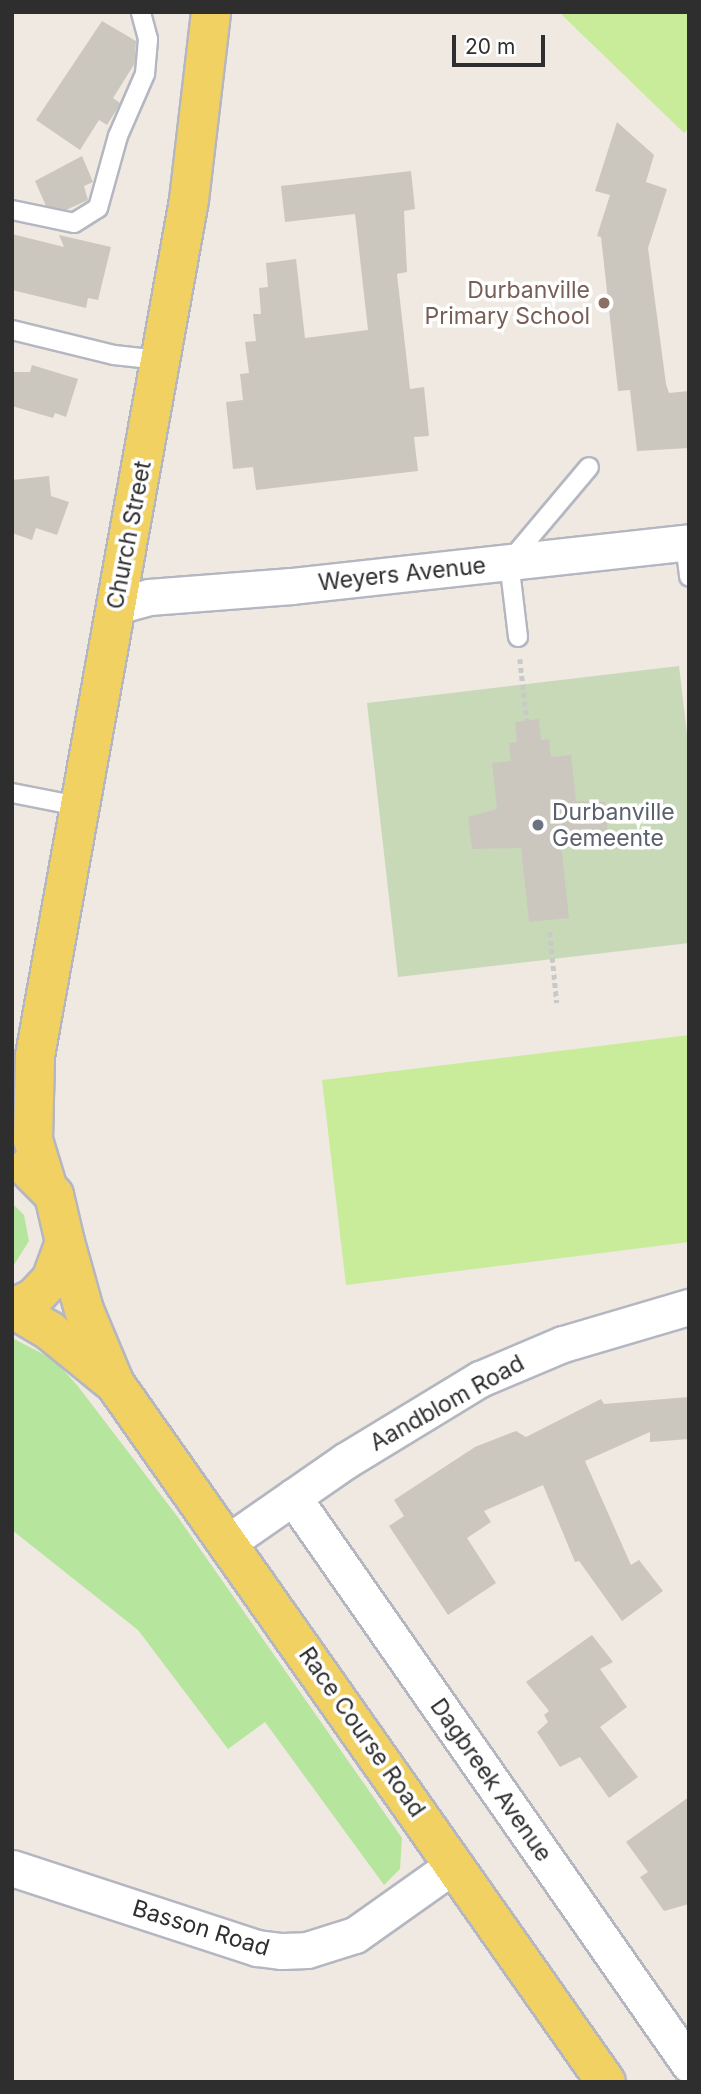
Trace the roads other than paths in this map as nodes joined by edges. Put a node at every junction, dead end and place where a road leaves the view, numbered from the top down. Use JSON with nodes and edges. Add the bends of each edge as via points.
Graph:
{"nodes":[{"id":1,"x":141,"y":12,"type":"edge"},
{"id":2,"x":211,"y":12,"type":"edge"},
{"id":3,"x":12,"y":210,"type":"edge"},
{"id":4,"x":12,"y":330,"type":"edge"},
{"id":5,"x":160,"y":360,"type":"junction"},
{"id":6,"x":589,"y":467,"type":"dead end"},
{"id":7,"x":687,"y":542,"type":"edge"},
{"id":8,"x":509,"y":562,"type":"junction"},
{"id":9,"x":689,"y":577,"type":"edge"},
{"id":10,"x":116,"y":606,"type":"junction"},
{"id":11,"x":518,"y":637,"type":"road end"},
{"id":12,"x":12,"y":793,"type":"edge"},
{"id":13,"x":78,"y":806,"type":"junction"},
{"id":14,"x":35,"y":1056,"type":"junction"},
{"id":15,"x":12,"y":1090,"type":"edge"},
{"id":16,"x":12,"y":1162,"type":"edge"},
{"id":17,"x":47,"y":1186,"type":"junction"},
{"id":18,"x":65,"y":1242,"type":"junction"},
{"id":19,"x":689,"y":1307,"type":"edge"},
{"id":20,"x":13,"y":1309,"type":"edge"},
{"id":21,"x":115,"y":1384,"type":"junction"},
{"id":22,"x":293,"y":1497,"type":"junction"},
{"id":23,"x":227,"y":1543,"type":"junction"},
{"id":24,"x":454,"y":1865,"type":"junction"},
{"id":25,"x":12,"y":1868,"type":"edge"},
{"id":26,"x":689,"y":2064,"type":"edge"},
{"id":27,"x":606,"y":2082,"type":"edge"}],
"edges":[{"from":1,"to":3,"type":"lane","via":[[148,39],[145,74],[118,136],[98,208],[74,223]]},
{"from":2,"to":5,"type":"main road","name":"Church Street","via":[[189,200]]},
{"from":4,"to":5,"type":"lane","via":[[114,355]]},
{"from":5,"to":10,"type":"main road","name":"Church Street"},
{"from":6,"to":8,"type":"lane"},
{"from":7,"to":8,"type":"street","name":"Weyers Avenue"},
{"from":7,"to":9,"type":"lane"},
{"from":8,"to":10,"type":"street","name":"Weyers Avenue","via":[[149,597]]},
{"from":8,"to":11,"type":"lane"},
{"from":10,"to":13,"type":"main road","name":"Church Street"},
{"from":12,"to":13,"type":"lane"},
{"from":13,"to":14,"type":"main road","name":"Church Street"},
{"from":14,"to":15,"type":"main road","name":"Church Street"},
{"from":14,"to":17,"type":"main road","name":"Church Street","via":[[33,1140]]},
{"from":16,"to":17,"type":"main road","name":"Race Course Road"},
{"from":17,"to":18,"type":"main road","name":"Race Course Road","via":[[62,1212]]},
{"from":18,"to":20,"type":"main road","name":"Race Course Road","via":[[51,1280]]},
{"from":18,"to":21,"type":"main road","name":"Race Course Road","via":[[84,1310]]},
{"from":19,"to":22,"type":"street","name":"Aandblom Road","via":[[563,1344],[480,1379],[389,1432]]},
{"from":20,"to":21,"type":"main road","name":"Race Course Road","via":[[50,1331]]},
{"from":21,"to":23,"type":"main road","name":"Race Course Road"},
{"from":22,"to":23,"type":"street","name":"Aandblom Road"},
{"from":22,"to":26,"type":"street","name":"Dagbreek Avenue"},
{"from":23,"to":24,"type":"main road","name":"Race Course Road"},
{"from":24,"to":25,"type":"street","name":"Basson Road","via":[[355,1935],[307,1950],[282,1951],[257,1948]]},
{"from":24,"to":27,"type":"main road","name":"Race Course Road"}]}
